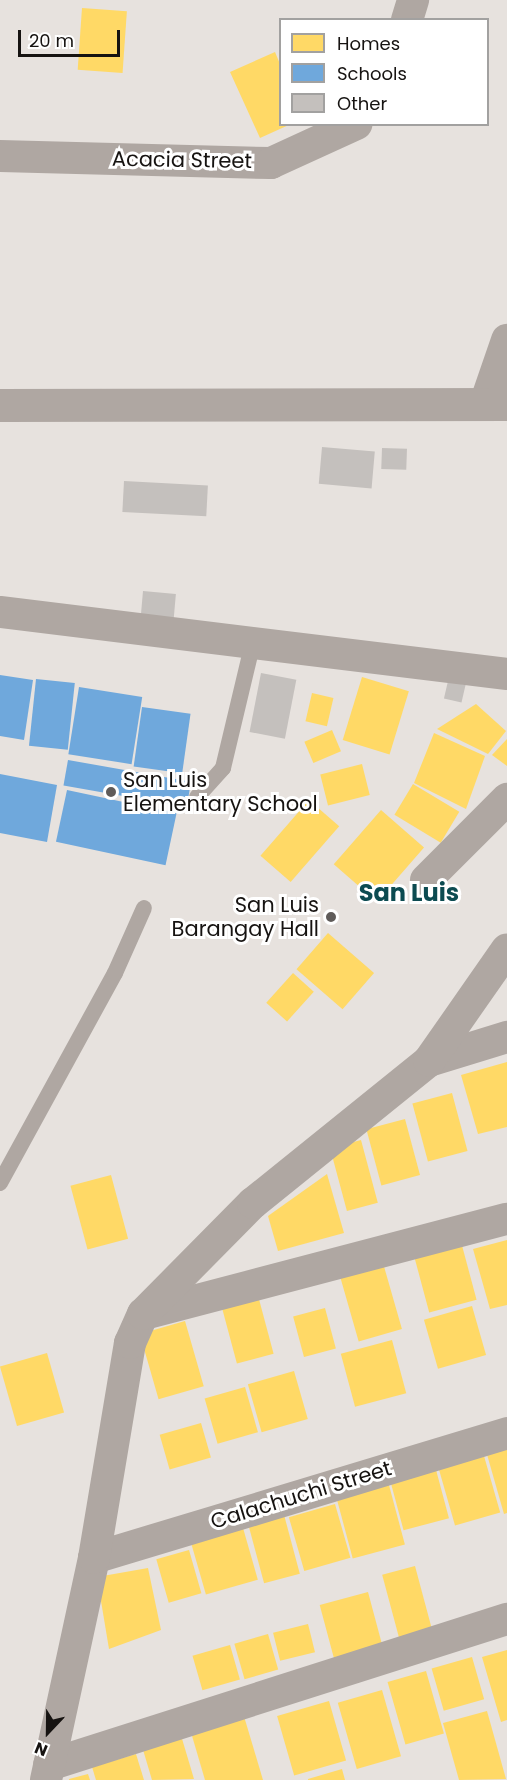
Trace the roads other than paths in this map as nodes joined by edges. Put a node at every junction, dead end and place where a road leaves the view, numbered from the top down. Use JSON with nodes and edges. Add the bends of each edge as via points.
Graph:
{"nodes":[{"id":1,"x":413,"y":0,"type":"edge"},
{"id":2,"x":408,"y":18,"type":"edge"},
{"id":3,"x":352,"y":126,"type":"edge"},
{"id":4,"x":0,"y":156,"type":"edge"},
{"id":5,"x":507,"y":340,"type":"edge"},
{"id":6,"x":496,"y":404,"type":"edge"},
{"id":7,"x":0,"y":405,"type":"edge"},
{"id":8,"x":0,"y":612,"type":"edge"},
{"id":9,"x":253,"y":642,"type":"junction"},
{"id":10,"x":507,"y":674,"type":"edge"},
{"id":11,"x":197,"y":797,"type":"dead end"},
{"id":12,"x":507,"y":799,"type":"edge"},
{"id":13,"x":426,"y":880,"type":"dead end"},
{"id":14,"x":144,"y":908,"type":"dead end"},
{"id":15,"x":507,"y":949,"type":"edge"},
{"id":16,"x":507,"y":1037,"type":"edge"},
{"id":17,"x":429,"y":1061,"type":"junction"},
{"id":18,"x":0,"y":1183,"type":"edge"},
{"id":19,"x":507,"y":1219,"type":"edge"},
{"id":20,"x":143,"y":1314,"type":"junction"},
{"id":21,"x":507,"y":1432,"type":"edge"},
{"id":22,"x":94,"y":1558,"type":"junction"},
{"id":23,"x":507,"y":1619,"type":"edge"},
{"id":24,"x":47,"y":1773,"type":"edge"}],
"edges":[{"from":1,"to":2,"type":"street"},
{"from":3,"to":4,"type":"street","name":"Acacia Street","via":[[271,163]]},
{"from":5,"to":6,"type":"street"},
{"from":6,"to":7,"type":"street"},
{"from":8,"to":9,"type":"street"},
{"from":9,"to":10,"type":"street"},
{"from":9,"to":11,"type":"lane","via":[[223,768]]},
{"from":12,"to":13,"type":"street"},
{"from":14,"to":18,"type":"lane","via":[[115,973]]},
{"from":15,"to":17,"type":"street"},
{"from":16,"to":17,"type":"street"},
{"from":17,"to":20,"type":"street","via":[[253,1203]]},
{"from":19,"to":20,"type":"street"},
{"from":20,"to":22,"type":"street","via":[[130,1343]]},
{"from":21,"to":22,"type":"street","name":"Calachuchi Street"},
{"from":22,"to":24,"type":"street"},
{"from":23,"to":24,"type":"street"}]}
